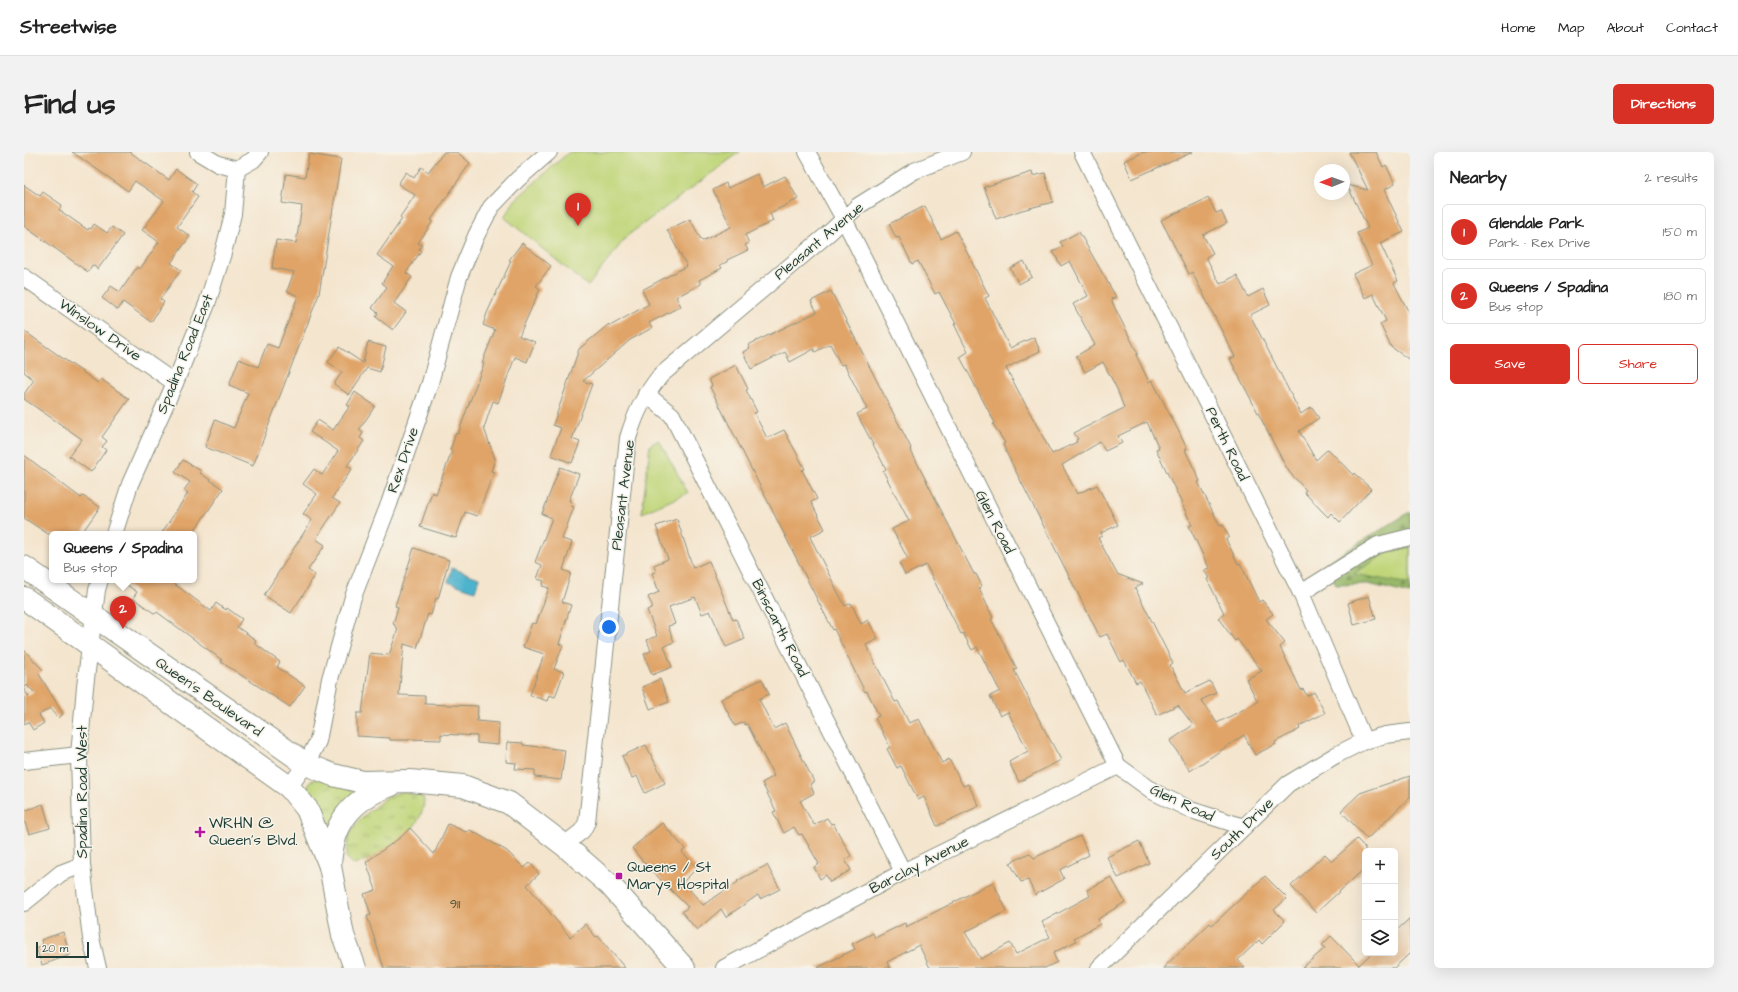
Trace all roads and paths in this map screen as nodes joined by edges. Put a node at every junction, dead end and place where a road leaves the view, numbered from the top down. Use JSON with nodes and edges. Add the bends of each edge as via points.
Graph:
{"nodes":[{"id":1,"x":198,"y":152,"type":"edge"},
{"id":2,"x":222,"y":152,"type":"edge"},
{"id":3,"x":260,"y":152,"type":"edge"},
{"id":4,"x":549,"y":152,"type":"edge"},
{"id":5,"x":807,"y":152,"type":"edge"},
{"id":6,"x":962,"y":152,"type":"edge"},
{"id":7,"x":1082,"y":152,"type":"edge"},
{"id":8,"x":237,"y":169,"type":"junction"},
{"id":9,"x":844,"y":219,"type":"junction"},
{"id":10,"x":24,"y":277,"type":"edge"},
{"id":11,"x":175,"y":383,"type":"junction"},
{"id":12,"x":646,"y":394,"type":"junction"},
{"id":13,"x":115,"y":531,"type":"edge"},
{"id":14,"x":1410,"y":537,"type":"edge"},
{"id":15,"x":24,"y":567,"type":"edge"},
{"id":16,"x":99,"y":583,"type":"edge"},
{"id":17,"x":1302,"y":593,"type":"junction"},
{"id":18,"x":24,"y":598,"type":"edge"},
{"id":19,"x":93,"y":616,"type":"junction"},
{"id":20,"x":90,"y":644,"type":"junction"},
{"id":21,"x":1410,"y":732,"type":"edge"},
{"id":22,"x":1364,"y":741,"type":"junction"},
{"id":23,"x":79,"y":755,"type":"junction"},
{"id":24,"x":24,"y":760,"type":"edge"},
{"id":25,"x":306,"y":764,"type":"junction"},
{"id":26,"x":1118,"y":766,"type":"junction"},
{"id":27,"x":410,"y":781,"type":"junction"},
{"id":28,"x":289,"y":787,"type":"junction"},
{"id":29,"x":1244,"y":827,"type":"junction"},
{"id":30,"x":564,"y":845,"type":"junction"},
{"id":31,"x":82,"y":865,"type":"junction"},
{"id":32,"x":330,"y":866,"type":"junction"},
{"id":33,"x":903,"y":872,"type":"junction"},
{"id":34,"x":24,"y":903,"type":"edge"},
{"id":35,"x":98,"y":968,"type":"edge"},
{"id":36,"x":355,"y":968,"type":"edge"},
{"id":37,"x":684,"y":968,"type":"edge"},
{"id":38,"x":724,"y":968,"type":"edge"},
{"id":39,"x":1099,"y":968,"type":"edge"}],
"edges":[{"from":1,"to":8,"type":"street","via":[[218,164]]},
{"from":2,"to":8,"type":"street"},
{"from":3,"to":8,"type":"street","via":[[253,160]]},
{"from":4,"to":25,"type":"street","name":"Rex Drive","via":[[491,207],[476,236],[460,277],[430,383],[389,504],[352,597],[330,679],[318,741]]},
{"from":5,"to":9,"type":"street","name":"Glen Road"},
{"from":6,"to":9,"type":"street","name":"Pleasant Avenue","via":[[914,171],[858,206]]},
{"from":7,"to":17,"type":"street","name":"Perth Road"},
{"from":8,"to":11,"type":"street","name":"Spadina Road East","via":[[233,214],[223,253],[207,304]]},
{"from":9,"to":12,"type":"street","name":"Pleasant Avenue","via":[[660,376]]},
{"from":9,"to":26,"type":"street","name":"Glen Road"},
{"from":10,"to":11,"type":"street","name":"Winslow Drive"},
{"from":11,"to":13,"type":"street","name":"Spadina Road East","via":[[130,484]]},
{"from":12,"to":30,"type":"street","name":"Pleasant Avenue","via":[[637,410],[628,438],[590,806],[587,822],[582,831]]},
{"from":12,"to":33,"type":"street","name":"Binscarth Road","via":[[672,415]]},
{"from":14,"to":17,"type":"street","via":[[1378,546]]},
{"from":15,"to":19,"type":"street","name":"Queen's Boulevard"},
{"from":16,"to":19,"type":"street"},
{"from":17,"to":22,"type":"street","name":"Perth Road"},
{"from":18,"to":20,"type":"street","name":"Queen's Boulevard"},
{"from":19,"to":20,"type":"street","name":"Spadina Road West"},
{"from":19,"to":25,"type":"street","name":"Queen's Boulevard"},
{"from":20,"to":23,"type":"street","name":"Spadina Road West"},
{"from":20,"to":28,"type":"street","name":"Queen's Boulevard"},
{"from":21,"to":22,"type":"street","name":"South Drive","via":[[1385,734]]},
{"from":22,"to":29,"type":"street","name":"South Drive","via":[[1288,784]]},
{"from":23,"to":24,"type":"street"},
{"from":23,"to":31,"type":"street","name":"Spadina Road West"},
{"from":25,"to":27,"type":"street","name":"Queen's Boulevard","via":[[333,776],[363,782]]},
{"from":25,"to":28,"type":"street","name":"Rex Drive"},
{"from":26,"to":29,"type":"street","name":"Glen Road","via":[[1154,792],[1191,810]]},
{"from":26,"to":33,"type":"street","name":"Barclay Avenue"},
{"from":27,"to":30,"type":"street","name":"Queen's Boulevard","via":[[463,786],[509,803]]},
{"from":27,"to":32,"type":"street","name":"Queen's Boulevard","via":[[367,795],[350,809],[338,828]]},
{"from":28,"to":32,"type":"street","name":"Queen's Boulevard","via":[[307,809]]},
{"from":29,"to":39,"type":"street","name":"South Drive"},
{"from":30,"to":37,"type":"street","name":"Queen's Boulevard","via":[[610,885]]},
{"from":31,"to":34,"type":"street","via":[[61,873]]},
{"from":31,"to":35,"type":"street","name":"Spadina Road West","via":[[91,938]]},
{"from":32,"to":36,"type":"street","name":"Queen's Boulevard","via":[[343,935]]},
{"from":33,"to":38,"type":"street","name":"Barclay Avenue"}]}
